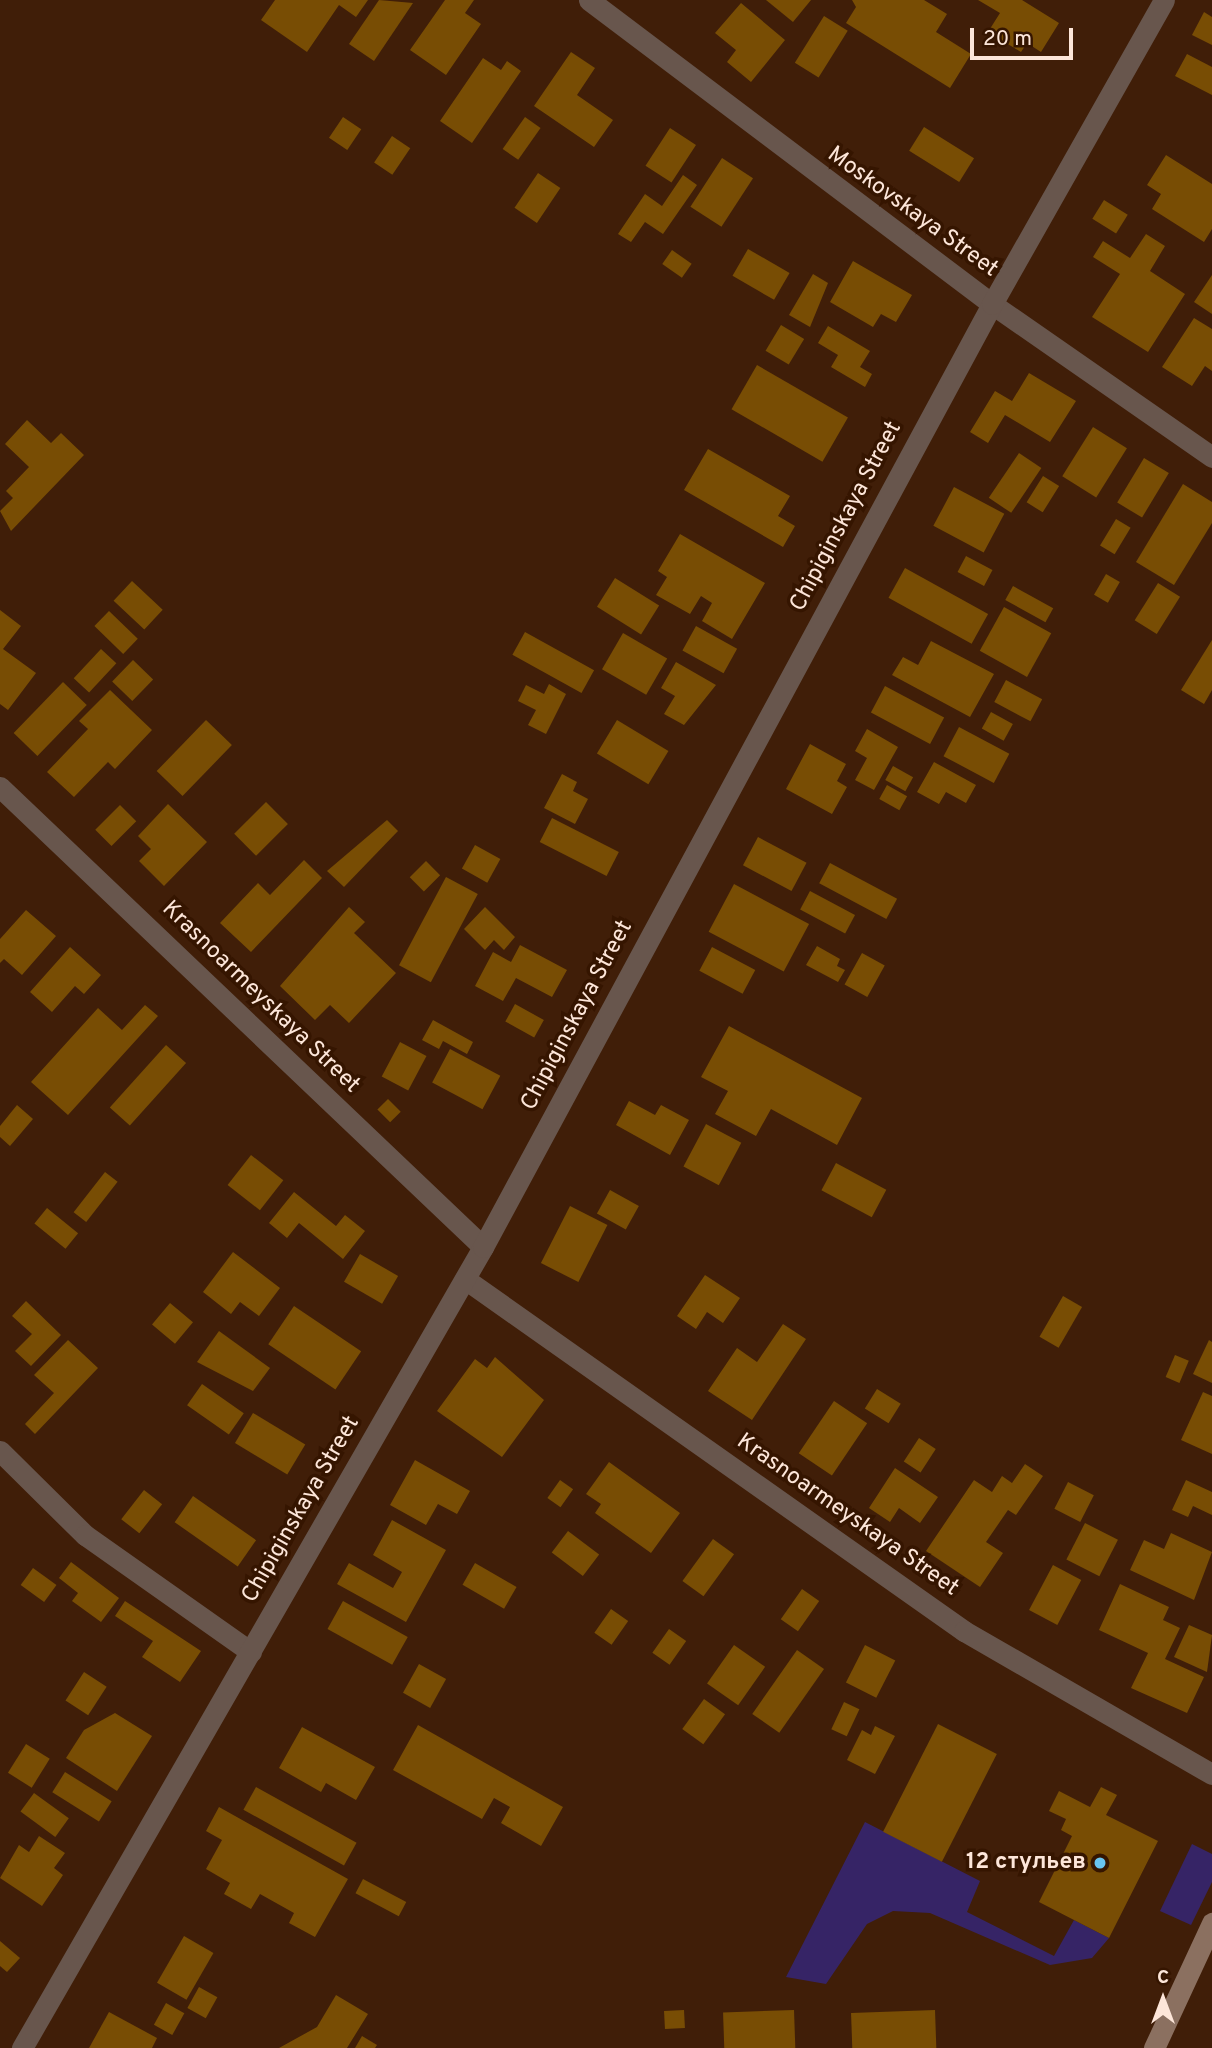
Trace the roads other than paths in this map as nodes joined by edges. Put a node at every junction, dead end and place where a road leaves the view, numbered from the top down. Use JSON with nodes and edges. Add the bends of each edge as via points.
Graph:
{"nodes":[{"id":1,"x":589,"y":0,"type":"edge"},
{"id":2,"x":1164,"y":0,"type":"edge"},
{"id":3,"x":992,"y":304,"type":"junction"},
{"id":4,"x":1212,"y":457,"type":"edge"},
{"id":5,"x":0,"y":787,"type":"edge"},
{"id":6,"x":483,"y":1247,"type":"junction"},
{"id":7,"x":465,"y":1279,"type":"junction"},
{"id":8,"x":0,"y":1451,"type":"edge"},
{"id":9,"x":251,"y":1652,"type":"junction"},
{"id":10,"x":1212,"y":1774,"type":"edge"},
{"id":11,"x":1212,"y":1923,"type":"edge"},
{"id":12,"x":22,"y":2048,"type":"edge"},
{"id":13,"x":1154,"y":2048,"type":"edge"}],
"edges":[{"from":1,"to":3,"type":"street","name":"Moskovskaya Street"},
{"from":2,"to":3,"type":"street","name":"Chipiginskaya Street"},
{"from":3,"to":4,"type":"street","name":"Moskovskaya Street"},
{"from":3,"to":6,"type":"street","name":"Chipiginskaya Street"},
{"from":5,"to":6,"type":"street","name":"Krasnoarmeyskaya Street"},
{"from":6,"to":7,"type":"street","name":"Chipiginskaya Street"},
{"from":7,"to":9,"type":"street","name":"Chipiginskaya Street"},
{"from":7,"to":10,"type":"street","name":"Krasnoarmeyskaya Street","via":[[964,1631]]},
{"from":8,"to":9,"type":"street","via":[[85,1535]]},
{"from":9,"to":12,"type":"street","name":"Chipiginskaya Street"},
{"from":11,"to":13,"type":"main road"}]}
